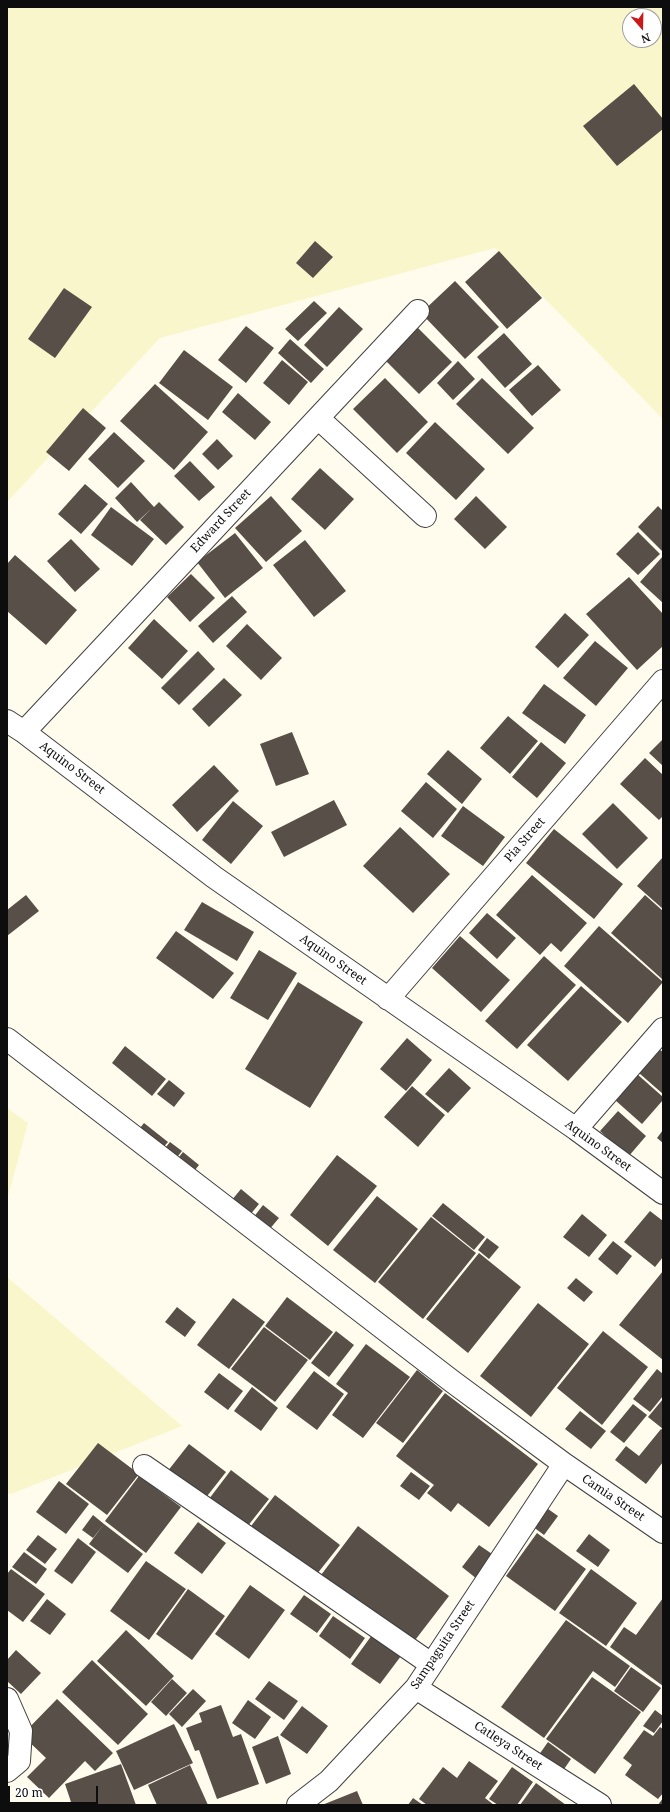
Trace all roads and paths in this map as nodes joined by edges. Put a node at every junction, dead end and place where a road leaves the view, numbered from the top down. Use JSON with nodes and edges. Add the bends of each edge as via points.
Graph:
{"nodes":[{"id":1,"x":418,"y":311,"type":"dead end"},
{"id":2,"x":318,"y":418,"type":"junction"},
{"id":3,"x":425,"y":516,"type":"dead end"},
{"id":4,"x":663,"y":682,"type":"edge"},
{"id":5,"x":16,"y":727,"type":"edge"},
{"id":6,"x":388,"y":999,"type":"junction"},
{"id":7,"x":663,"y":1029,"type":"edge"},
{"id":8,"x":7,"y":1038,"type":"edge"},
{"id":9,"x":576,"y":1129,"type":"junction"},
{"id":10,"x":663,"y":1193,"type":"edge"},
{"id":11,"x":564,"y":1464,"type":"junction"},
{"id":12,"x":144,"y":1466,"type":"dead end"},
{"id":13,"x":663,"y":1532,"type":"edge"},
{"id":14,"x":431,"y":1664,"type":"junction"},
{"id":15,"x":416,"y":1688,"type":"junction"},
{"id":16,"x":7,"y":1699,"type":"edge"},
{"id":17,"x":7,"y":1771,"type":"edge"},
{"id":18,"x":298,"y":1805,"type":"edge"},
{"id":19,"x":600,"y":1805,"type":"edge"}],
"edges":[{"from":1,"to":2,"type":"street","name":"Edward Street"},
{"from":2,"to":3,"type":"street"},
{"from":2,"to":5,"type":"street","name":"Edward Street"},
{"from":4,"to":6,"type":"street","name":"Pia Street"},
{"from":5,"to":6,"type":"street","name":"Aquino Street","via":[[214,877]]},
{"from":6,"to":9,"type":"street","name":"Aquino Street"},
{"from":7,"to":9,"type":"street"},
{"from":8,"to":11,"type":"street","name":"Camia Street"},
{"from":9,"to":10,"type":"street","name":"Aquino Street"},
{"from":11,"to":13,"type":"street","name":"Camia Street"},
{"from":11,"to":14,"type":"street","name":"Sampaguita Street"},
{"from":12,"to":14,"type":"street"},
{"from":14,"to":15,"type":"street","name":"Sampaguita Street"},
{"from":15,"to":18,"type":"street","name":"Sampaguita Street","via":[[329,1781]]},
{"from":15,"to":19,"type":"street","name":"Catleya Street"},
{"from":16,"to":17,"type":"street","via":[[21,1731],[19,1761]]}]}
